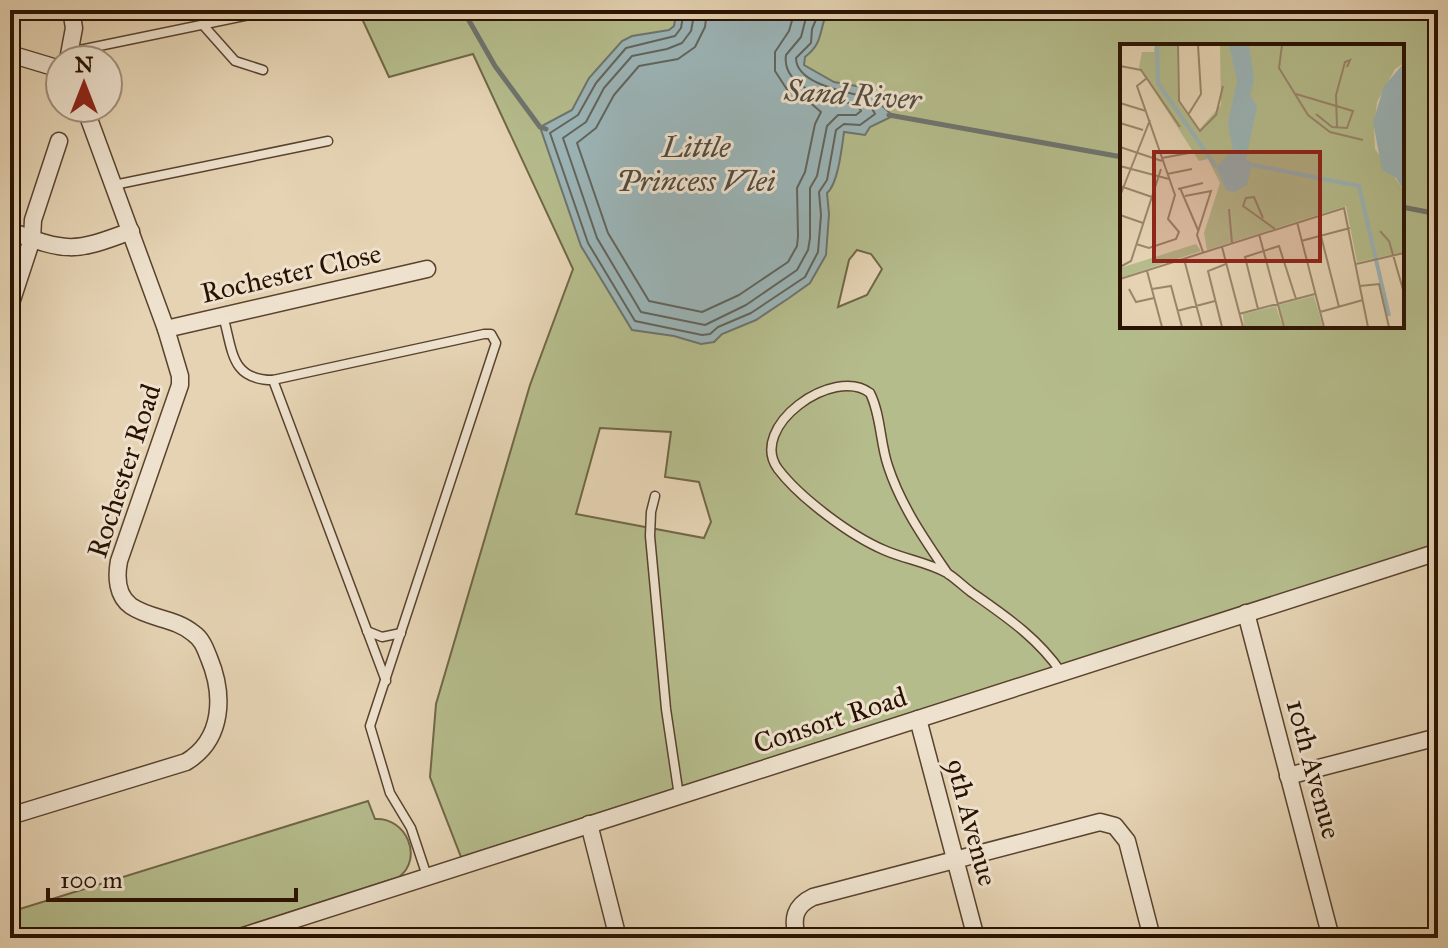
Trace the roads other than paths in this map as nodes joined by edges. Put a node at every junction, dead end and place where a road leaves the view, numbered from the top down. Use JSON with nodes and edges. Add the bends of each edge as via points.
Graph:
{"nodes":[{"id":1,"x":95,"y":10,"type":"edge"},
{"id":2,"x":274,"y":10,"type":"edge"},
{"id":3,"x":72,"y":14,"type":"edge"},
{"id":4,"x":203,"y":25,"type":"junction"},
{"id":5,"x":72,"y":44,"type":"edge"},
{"id":6,"x":121,"y":44,"type":"edge"},
{"id":7,"x":10,"y":54,"type":"edge"},
{"id":8,"x":44,"y":64,"type":"edge"},
{"id":9,"x":263,"y":70,"type":"dead end"},
{"id":10,"x":91,"y":124,"type":"edge"},
{"id":11,"x":59,"y":141,"type":"dead end"},
{"id":12,"x":328,"y":141,"type":"dead end"},
{"id":13,"x":114,"y":185,"type":"junction"},
{"id":14,"x":10,"y":231,"type":"edge"},
{"id":15,"x":131,"y":231,"type":"junction"},
{"id":16,"x":32,"y":239,"type":"junction"},
{"id":17,"x":427,"y":269,"type":"dead end"},
{"id":18,"x":10,"y":306,"type":"edge"},
{"id":19,"x":222,"y":315,"type":"junction"},
{"id":20,"x":166,"y":329,"type":"junction"},
{"id":21,"x":273,"y":380,"type":"junction"},
{"id":22,"x":655,"y":496,"type":"dead end"},
{"id":23,"x":1438,"y":552,"type":"edge"},
{"id":24,"x":948,"y":574,"type":"junction"},
{"id":25,"x":1246,"y":613,"type":"junction"},
{"id":26,"x":366,"y":630,"type":"junction"},
{"id":27,"x":401,"y":633,"type":"junction"},
{"id":28,"x":1061,"y":673,"type":"junction"},
{"id":29,"x":386,"y":681,"type":"junction"},
{"id":30,"x":918,"y":719,"type":"junction"},
{"id":31,"x":1438,"y":737,"type":"edge"},
{"id":32,"x":1288,"y":776,"type":"junction"},
{"id":33,"x":679,"y":796,"type":"junction"},
{"id":34,"x":10,"y":816,"type":"edge"},
{"id":35,"x":589,"y":824,"type":"junction"},
{"id":36,"x":956,"y":861,"type":"junction"},
{"id":37,"x":427,"y":876,"type":"junction"},
{"id":38,"x":262,"y":934,"type":"edge"},
{"id":39,"x":237,"y":938,"type":"edge"},
{"id":40,"x":618,"y":938,"type":"edge"},
{"id":41,"x":797,"y":938,"type":"edge"},
{"id":42,"x":976,"y":938,"type":"edge"},
{"id":43,"x":1152,"y":938,"type":"edge"},
{"id":44,"x":1331,"y":938,"type":"edge"}],
"edges":[{"from":1,"to":3,"type":"lane"},
{"from":2,"to":4,"type":"lane"},
{"from":3,"to":5,"type":"street"},
{"from":4,"to":6,"type":"lane"},
{"from":4,"to":9,"type":"lane","via":[[235,61]]},
{"from":7,"to":8,"type":"street"},
{"from":10,"to":13,"type":"street","name":"Rochester Road"},
{"from":11,"to":16,"type":"street","via":[[33,220]]},
{"from":12,"to":13,"type":"lane"},
{"from":13,"to":15,"type":"street","name":"Rochester Road"},
{"from":14,"to":16,"type":"street"},
{"from":15,"to":16,"type":"street","via":[[76,248]]},
{"from":15,"to":20,"type":"street","name":"Rochester Road"},
{"from":16,"to":18,"type":"street"},
{"from":17,"to":19,"type":"street","name":"Rochester Close"},
{"from":19,"to":20,"type":"street","name":"Rochester Close"},
{"from":19,"to":21,"type":"lane","via":[[244,375]]},
{"from":20,"to":34,"type":"street","name":"Rochester Road","via":[[180,385],[119,561],[117,583],[131,606],[181,624],[201,640],[220,691],[217,717],[203,747],[186,762]]},
{"from":21,"to":26,"type":"lane"},
{"from":21,"to":27,"type":"lane","via":[[484,334],[495,338]]},
{"from":22,"to":33,"type":"lane","via":[[650,536]]},
{"from":23,"to":25,"type":"street","name":"Consort Road"},
{"from":24,"to":24,"type":"lane","via":[[859,537],[778,469],[772,452],[775,432],[804,400],[836,388],[870,393],[899,494]]},
{"from":24,"to":28,"type":"lane","via":[[1036,640]]},
{"from":25,"to":28,"type":"street","name":"Consort Road"},
{"from":25,"to":32,"type":"street","name":"10th Avenue"},
{"from":26,"to":27,"type":"lane","via":[[382,637]]},
{"from":26,"to":29,"type":"lane"},
{"from":27,"to":29,"type":"lane"},
{"from":28,"to":30,"type":"street","name":"Consort Road"},
{"from":29,"to":37,"type":"lane","via":[[370,729],[390,793],[411,828]]},
{"from":30,"to":33,"type":"street","name":"Consort Road"},
{"from":30,"to":36,"type":"street","name":"9th Avenue"},
{"from":31,"to":32,"type":"street"},
{"from":32,"to":44,"type":"street","name":"10th Avenue"},
{"from":33,"to":35,"type":"street","name":"Consort Road"},
{"from":35,"to":37,"type":"street","name":"Consort Road"},
{"from":35,"to":40,"type":"street"},
{"from":36,"to":41,"type":"street","via":[[808,899],[795,915]]},
{"from":36,"to":42,"type":"street","name":"9th Avenue"},
{"from":36,"to":43,"type":"street","via":[[1108,823],[1127,841]]},
{"from":37,"to":38,"type":"street","name":"Consort Road"},
{"from":38,"to":39,"type":"street","name":"Consort Road"}]}
